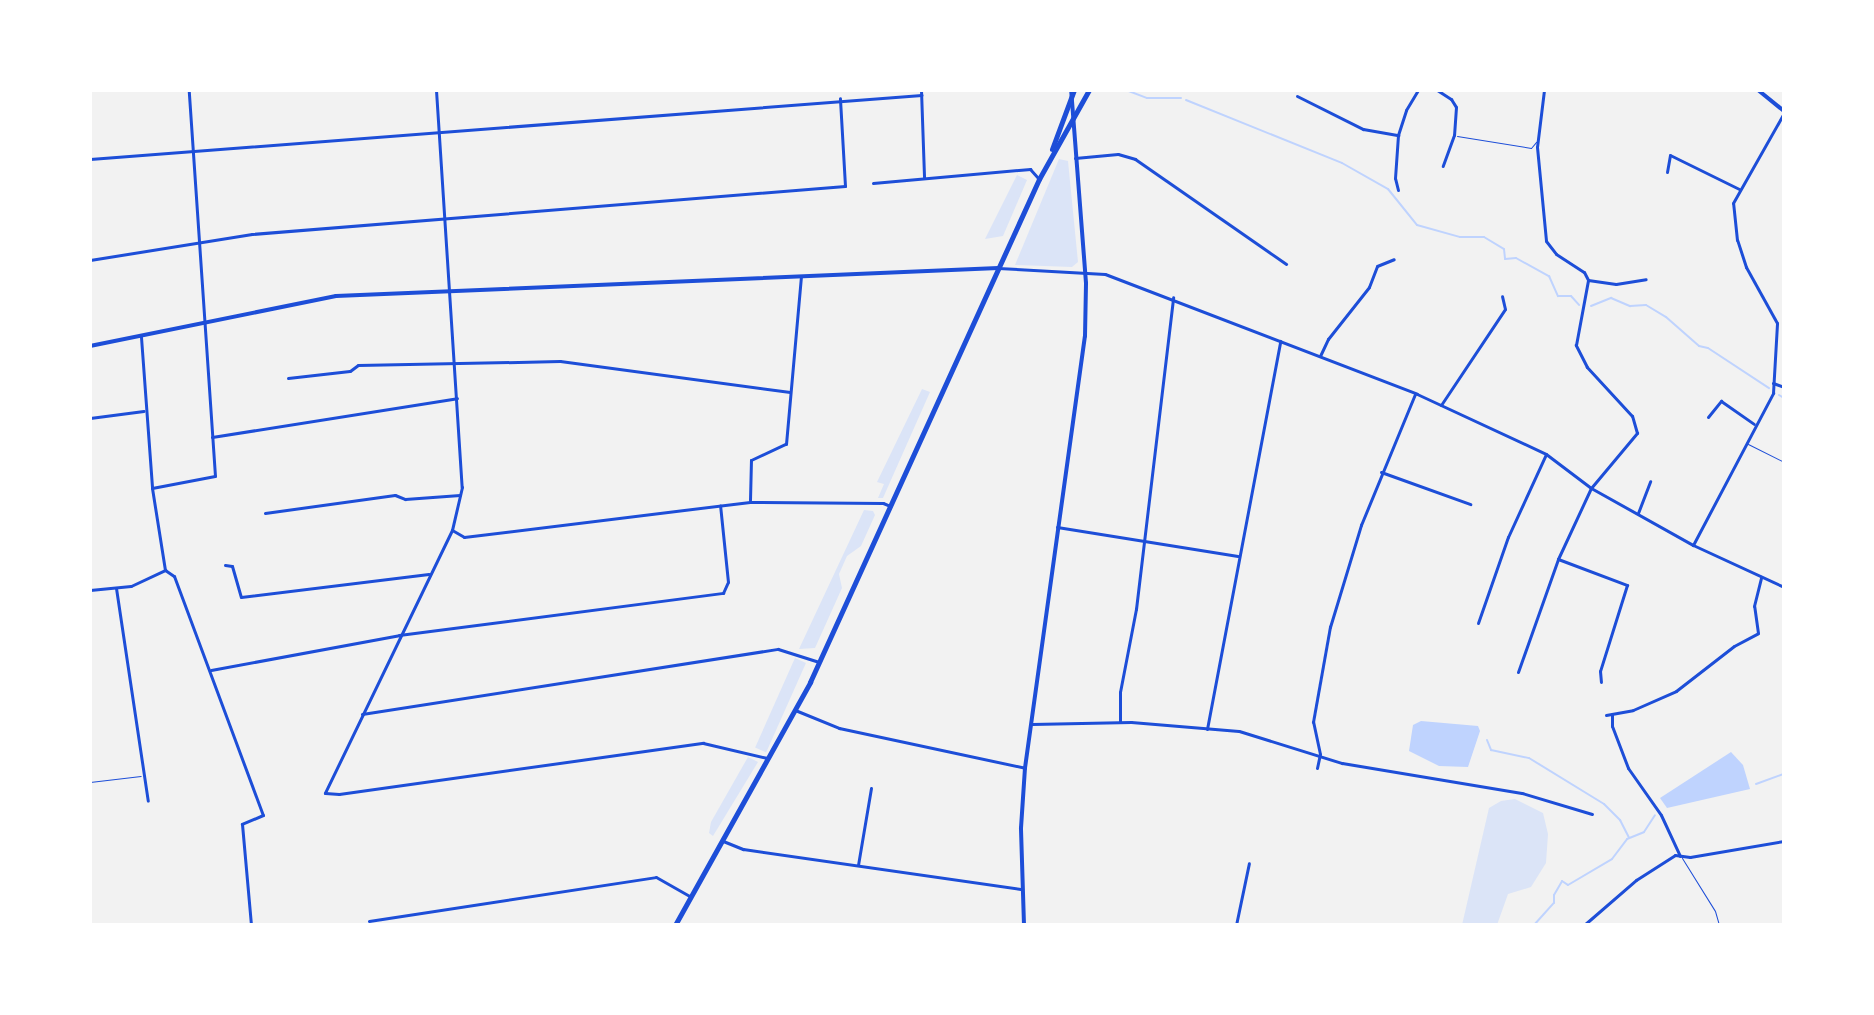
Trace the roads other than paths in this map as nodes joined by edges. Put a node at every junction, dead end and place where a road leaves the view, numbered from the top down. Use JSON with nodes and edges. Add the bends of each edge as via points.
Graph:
{"nodes":[{"id":1,"x":189,"y":90,"type":"edge"},
{"id":2,"x":436,"y":90,"type":"edge"},
{"id":3,"x":1089,"y":90,"type":"edge"},
{"id":4,"x":1418,"y":90,"type":"edge"},
{"id":5,"x":1437,"y":90,"type":"edge"},
{"id":6,"x":1544,"y":90,"type":"edge"},
{"id":7,"x":1758,"y":90,"type":"edge"},
{"id":8,"x":1072,"y":91,"type":"edge"},
{"id":9,"x":922,"y":92,"type":"edge"},
{"id":10,"x":1297,"y":96,"type":"dead end"},
{"id":11,"x":840,"y":98,"type":"junction"},
{"id":12,"x":1784,"y":112,"type":"edge"},
{"id":13,"x":1072,"y":117,"type":"junction"},
{"id":14,"x":438,"y":129,"type":"junction"},
{"id":15,"x":1398,"y":135,"type":"junction"},
{"id":16,"x":1454,"y":135,"type":"junction"},
{"id":17,"x":1537,"y":141,"type":"junction"},
{"id":18,"x":194,"y":148,"type":"junction"},
{"id":19,"x":1075,"y":158,"type":"junction"},
{"id":20,"x":90,"y":159,"type":"edge"},
{"id":21,"x":1048,"y":162,"type":"junction"},
{"id":22,"x":1443,"y":166,"type":"dead end"},
{"id":23,"x":1667,"y":172,"type":"dead end"},
{"id":24,"x":924,"y":177,"type":"junction"},
{"id":25,"x":1039,"y":179,"type":"junction"},
{"id":26,"x":873,"y":183,"type":"dead end"},
{"id":27,"x":1739,"y":189,"type":"junction"},
{"id":28,"x":1398,"y":190,"type":"dead end"},
{"id":29,"x":444,"y":218,"type":"junction"},
{"id":30,"x":200,"y":241,"type":"junction"},
{"id":31,"x":1394,"y":259,"type":"dead end"},
{"id":32,"x":90,"y":260,"type":"edge"},
{"id":33,"x":1286,"y":264,"type":"dead end"},
{"id":34,"x":998,"y":268,"type":"junction"},
{"id":35,"x":1084,"y":271,"type":"junction"},
{"id":36,"x":801,"y":277,"type":"junction"},
{"id":37,"x":1646,"y":279,"type":"dead end"},
{"id":38,"x":1588,"y":280,"type":"junction"},
{"id":39,"x":451,"y":290,"type":"junction"},
{"id":40,"x":1502,"y":296,"type":"dead end"},
{"id":41,"x":1173,"y":297,"type":"junction"},
{"id":42,"x":207,"y":320,"type":"junction"},
{"id":43,"x":141,"y":335,"type":"junction"},
{"id":44,"x":1280,"y":341,"type":"junction"},
{"id":45,"x":90,"y":346,"type":"edge"},
{"id":46,"x":1320,"y":356,"type":"junction"},
{"id":47,"x":454,"y":363,"type":"junction"},
{"id":48,"x":288,"y":378,"type":"dead end"},
{"id":49,"x":1773,"y":383,"type":"junction"},
{"id":50,"x":1784,"y":387,"type":"edge"},
{"id":51,"x":790,"y":392,"type":"junction"},
{"id":52,"x":1415,"y":394,"type":"junction"},
{"id":53,"x":457,"y":398,"type":"junction"},
{"id":54,"x":1441,"y":405,"type":"junction"},
{"id":55,"x":144,"y":411,"type":"junction"},
{"id":56,"x":1708,"y":417,"type":"dead end"},
{"id":57,"x":90,"y":418,"type":"edge"},
{"id":58,"x":1755,"y":425,"type":"junction"},
{"id":59,"x":212,"y":437,"type":"junction"},
{"id":60,"x":1746,"y":443,"type":"junction"},
{"id":61,"x":1546,"y":454,"type":"junction"},
{"id":62,"x":1784,"y":462,"type":"edge"},
{"id":63,"x":1381,"y":472,"type":"junction"},
{"id":64,"x":1650,"y":481,"type":"dead end"},
{"id":65,"x":152,"y":488,"type":"junction"},
{"id":66,"x":1591,"y":488,"type":"junction"},
{"id":67,"x":460,"y":495,"type":"junction"},
{"id":68,"x":750,"y":502,"type":"junction"},
{"id":69,"x":1470,"y":504,"type":"dead end"},
{"id":70,"x":720,"y":505,"type":"junction"},
{"id":71,"x":890,"y":506,"type":"junction"},
{"id":72,"x":265,"y":513,"type":"dead end"},
{"id":73,"x":1638,"y":513,"type":"junction"},
{"id":74,"x":1057,"y":527,"type":"junction"},
{"id":75,"x":452,"y":530,"type":"junction"},
{"id":76,"x":1144,"y":542,"type":"junction"},
{"id":77,"x":1693,"y":545,"type":"junction"},
{"id":78,"x":1238,"y":556,"type":"junction"},
{"id":79,"x":1558,"y":559,"type":"junction"},
{"id":80,"x":225,"y":565,"type":"dead end"},
{"id":81,"x":165,"y":570,"type":"junction"},
{"id":82,"x":429,"y":574,"type":"junction"},
{"id":83,"x":1761,"y":577,"type":"junction"},
{"id":84,"x":1784,"y":587,"type":"edge"},
{"id":85,"x":116,"y":588,"type":"junction"},
{"id":86,"x":90,"y":590,"type":"edge"},
{"id":87,"x":1478,"y":623,"type":"dead end"},
{"id":88,"x":399,"y":635,"type":"junction"},
{"id":89,"x":819,"y":662,"type":"junction"},
{"id":90,"x":209,"y":670,"type":"junction"},
{"id":91,"x":1518,"y":672,"type":"dead end"},
{"id":92,"x":1601,"y":682,"type":"dead end"},
{"id":93,"x":795,"y":710,"type":"junction"},
{"id":94,"x":361,"y":714,"type":"junction"},
{"id":95,"x":1612,"y":714,"type":"junction"},
{"id":96,"x":1606,"y":715,"type":"dead end"},
{"id":97,"x":1120,"y":722,"type":"junction"},
{"id":98,"x":1030,"y":723,"type":"junction"},
{"id":99,"x":1207,"y":729,"type":"junction"},
{"id":100,"x":1320,"y":754,"type":"junction"},
{"id":101,"x":769,"y":759,"type":"junction"},
{"id":102,"x":1025,"y":768,"type":"junction"},
{"id":103,"x":1317,"y":768,"type":"dead end"},
{"id":104,"x":144,"y":775,"type":"junction"},
{"id":105,"x":90,"y":782,"type":"edge"},
{"id":106,"x":871,"y":788,"type":"dead end"},
{"id":107,"x":148,"y":801,"type":"dead end"},
{"id":108,"x":1592,"y":814,"type":"dead end"},
{"id":109,"x":723,"y":841,"type":"junction"},
{"id":110,"x":1784,"y":841,"type":"edge"},
{"id":111,"x":1680,"y":856,"type":"junction"},
{"id":112,"x":1249,"y":863,"type":"dead end"},
{"id":113,"x":858,"y":865,"type":"junction"},
{"id":114,"x":1022,"y":889,"type":"junction"},
{"id":115,"x":691,"y":897,"type":"junction"},
{"id":116,"x":369,"y":921,"type":"dead end"},
{"id":117,"x":251,"y":925,"type":"edge"},
{"id":118,"x":675,"y":925,"type":"edge"},
{"id":119,"x":1024,"y":925,"type":"edge"},
{"id":120,"x":1236,"y":925,"type":"edge"},
{"id":121,"x":1584,"y":925,"type":"edge"},
{"id":122,"x":1719,"y":925,"type":"edge"}],
"edges":[{"from":1,"to":18,"type":"street"},
{"from":2,"to":14,"type":"street"},
{"from":3,"to":13,"type":"main road"},
{"from":4,"to":15,"type":"street"},
{"from":5,"to":16,"type":"street","via":[[1456,107]]},
{"from":6,"to":17,"type":"street"},
{"from":7,"to":12,"type":"street"},
{"from":8,"to":13,"type":"street"},
{"from":8,"to":21,"type":"main road"},
{"from":9,"to":11,"type":"street"},
{"from":9,"to":24,"type":"street"},
{"from":10,"to":15,"type":"street","via":[[1363,129]]},
{"from":11,"to":14,"type":"street"},
{"from":11,"to":29,"type":"street","via":[[845,186]]},
{"from":12,"to":27,"type":"street"},
{"from":13,"to":19,"type":"street"},
{"from":13,"to":21,"type":"main road"},
{"from":14,"to":18,"type":"street"},
{"from":14,"to":29,"type":"street"},
{"from":15,"to":28,"type":"street"},
{"from":16,"to":17,"type":"lane","via":[[1531,148]]},
{"from":16,"to":22,"type":"street"},
{"from":17,"to":38,"type":"street","via":[[1546,241]]},
{"from":18,"to":20,"type":"street"},
{"from":18,"to":30,"type":"street"},
{"from":19,"to":33,"type":"street","via":[[1118,154],[1135,159]]},
{"from":19,"to":35,"type":"street"},
{"from":21,"to":25,"type":"main road"},
{"from":23,"to":27,"type":"street","via":[[1670,155]]},
{"from":24,"to":25,"type":"street","via":[[1030,169]]},
{"from":24,"to":26,"type":"street"},
{"from":25,"to":34,"type":"main road"},
{"from":27,"to":49,"type":"street","via":[[1733,203],[1737,240],[1777,323]]},
{"from":29,"to":30,"type":"street"},
{"from":29,"to":39,"type":"street"},
{"from":30,"to":32,"type":"street"},
{"from":30,"to":42,"type":"street"},
{"from":31,"to":46,"type":"street","via":[[1377,266],[1369,287]]},
{"from":34,"to":35,"type":"street"},
{"from":34,"to":36,"type":"street"},
{"from":34,"to":71,"type":"main road"},
{"from":35,"to":41,"type":"street"},
{"from":35,"to":74,"type":"street","via":[[1083,351]]},
{"from":36,"to":39,"type":"street"},
{"from":36,"to":51,"type":"street"},
{"from":37,"to":38,"type":"street","via":[[1616,284]]},
{"from":38,"to":66,"type":"street","via":[[1576,345],[1587,367],[1637,425],[1634,438]]},
{"from":39,"to":42,"type":"street","via":[[309,299]]},
{"from":39,"to":47,"type":"street"},
{"from":40,"to":54,"type":"street","via":[[1505,309]]},
{"from":41,"to":44,"type":"street"},
{"from":41,"to":76,"type":"street"},
{"from":42,"to":43,"type":"street"},
{"from":42,"to":59,"type":"street"},
{"from":43,"to":45,"type":"street"},
{"from":43,"to":55,"type":"street"},
{"from":44,"to":46,"type":"street"},
{"from":44,"to":78,"type":"street"},
{"from":46,"to":52,"type":"street"},
{"from":47,"to":48,"type":"street","via":[[358,365],[350,371]]},
{"from":47,"to":51,"type":"street","via":[[560,361]]},
{"from":47,"to":53,"type":"street"},
{"from":49,"to":50,"type":"street"},
{"from":49,"to":58,"type":"street"},
{"from":51,"to":68,"type":"street","via":[[786,445],[751,460]]},
{"from":52,"to":54,"type":"street"},
{"from":52,"to":63,"type":"street"},
{"from":53,"to":59,"type":"street"},
{"from":53,"to":67,"type":"street"},
{"from":54,"to":61,"type":"street"},
{"from":55,"to":57,"type":"street"},
{"from":55,"to":65,"type":"street"},
{"from":56,"to":58,"type":"street","via":[[1721,401]]},
{"from":58,"to":60,"type":"street"},
{"from":59,"to":65,"type":"street","via":[[215,476]]},
{"from":60,"to":62,"type":"lane"},
{"from":60,"to":77,"type":"street"},
{"from":61,"to":66,"type":"street"},
{"from":61,"to":87,"type":"street","via":[[1518,512]]},
{"from":63,"to":69,"type":"street"},
{"from":63,"to":100,"type":"street","via":[[1347,564],[1327,642],[1313,722]]},
{"from":64,"to":73,"type":"street"},
{"from":65,"to":81,"type":"street"},
{"from":66,"to":73,"type":"street"},
{"from":66,"to":79,"type":"street"},
{"from":67,"to":72,"type":"street","via":[[395,495]]},
{"from":67,"to":75,"type":"street"},
{"from":68,"to":70,"type":"street"},
{"from":68,"to":71,"type":"street"},
{"from":70,"to":75,"type":"street","via":[[464,537]]},
{"from":70,"to":88,"type":"street","via":[[728,582],[723,593]]},
{"from":71,"to":89,"type":"main road"},
{"from":73,"to":77,"type":"street"},
{"from":74,"to":76,"type":"street"},
{"from":74,"to":98,"type":"street"},
{"from":75,"to":82,"type":"street"},
{"from":76,"to":78,"type":"street"},
{"from":76,"to":97,"type":"street"},
{"from":77,"to":83,"type":"street"},
{"from":78,"to":99,"type":"street"},
{"from":79,"to":91,"type":"street"},
{"from":79,"to":92,"type":"street","via":[[1627,585]]},
{"from":80,"to":82,"type":"street","via":[[232,566],[241,597]]},
{"from":81,"to":85,"type":"street"},
{"from":81,"to":90,"type":"street","via":[[174,576]]},
{"from":82,"to":88,"type":"street"},
{"from":83,"to":84,"type":"street"},
{"from":83,"to":95,"type":"street","via":[[1754,606],[1758,633],[1690,684]]},
{"from":85,"to":86,"type":"street"},
{"from":85,"to":104,"type":"street"},
{"from":88,"to":90,"type":"street"},
{"from":88,"to":94,"type":"street"},
{"from":89,"to":93,"type":"main road"},
{"from":89,"to":94,"type":"street","via":[[778,649]]},
{"from":90,"to":117,"type":"street","via":[[263,815],[242,824]]},
{"from":93,"to":101,"type":"main road"},
{"from":93,"to":102,"type":"street","via":[[839,728]]},
{"from":94,"to":101,"type":"street","via":[[325,787],[329,795],[702,743]]},
{"from":95,"to":96,"type":"street"},
{"from":95,"to":111,"type":"street","via":[[1628,768],[1661,815]]},
{"from":97,"to":98,"type":"street"},
{"from":97,"to":99,"type":"street"},
{"from":98,"to":102,"type":"street"},
{"from":99,"to":100,"type":"street","via":[[1239,731]]},
{"from":100,"to":103,"type":"street"},
{"from":100,"to":108,"type":"street","via":[[1368,769],[1540,796]]},
{"from":101,"to":109,"type":"main road"},
{"from":102,"to":114,"type":"street"},
{"from":104,"to":105,"type":"lane"},
{"from":104,"to":107,"type":"street"},
{"from":106,"to":113,"type":"street"},
{"from":109,"to":113,"type":"street","via":[[743,849]]},
{"from":109,"to":115,"type":"main road"},
{"from":110,"to":111,"type":"street"},
{"from":111,"to":121,"type":"street","via":[[1636,880]]},
{"from":111,"to":122,"type":"lane"},
{"from":112,"to":120,"type":"street"},
{"from":113,"to":114,"type":"street"},
{"from":114,"to":119,"type":"street"},
{"from":115,"to":116,"type":"street","via":[[656,877]]},
{"from":115,"to":118,"type":"main road"}]}
